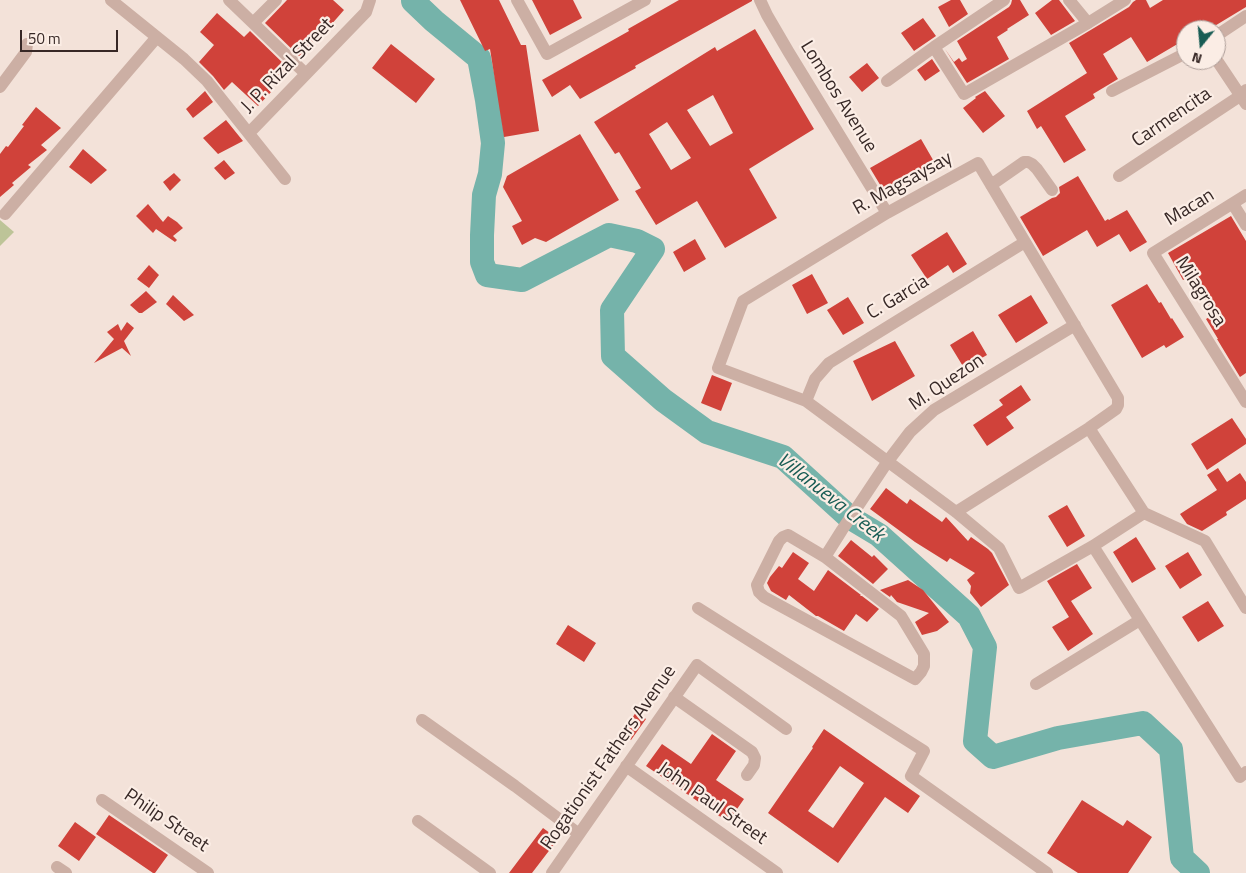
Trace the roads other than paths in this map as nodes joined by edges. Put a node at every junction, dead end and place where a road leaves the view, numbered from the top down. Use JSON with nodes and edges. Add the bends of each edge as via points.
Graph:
{"nodes":[{"id":1,"x":111,"y":0,"type":"edge"},
{"id":2,"x":229,"y":0,"type":"edge"},
{"id":3,"x":276,"y":0,"type":"edge"},
{"id":4,"x":370,"y":0,"type":"edge"},
{"id":5,"x":517,"y":0,"type":"edge"},
{"id":6,"x":645,"y":0,"type":"edge"},
{"id":7,"x":760,"y":0,"type":"edge"},
{"id":8,"x":1004,"y":0,"type":"edge"},
{"id":9,"x":1069,"y":0,"type":"edge"},
{"id":10,"x":1125,"y":0,"type":"edge"},
{"id":11,"x":1246,"y":16,"type":"edge"},
{"id":12,"x":253,"y":23,"type":"junction"},
{"id":13,"x":1088,"y":23,"type":"junction"},
{"id":14,"x":1226,"y":29,"type":"edge"},
{"id":15,"x":157,"y":37,"type":"junction"},
{"id":16,"x":27,"y":44,"type":"dead end"},
{"id":17,"x":934,"y":46,"type":"junction"},
{"id":18,"x":1176,"y":57,"type":"edge"},
{"id":19,"x":1224,"y":70,"type":"edge"},
{"id":20,"x":306,"y":74,"type":"junction"},
{"id":21,"x":888,"y":80,"type":"dead end"},
{"id":22,"x":0,"y":86,"type":"edge"},
{"id":23,"x":1112,"y":91,"type":"dead end"},
{"id":24,"x":1244,"y":96,"type":"edge"},
{"id":25,"x":249,"y":133,"type":"junction"},
{"id":26,"x":1119,"y":176,"type":"dead end"},
{"id":27,"x":285,"y":179,"type":"dead end"},
{"id":28,"x":991,"y":185,"type":"junction"},
{"id":29,"x":1052,"y":190,"type":"dead end"},
{"id":30,"x":1246,"y":195,"type":"edge"},
{"id":31,"x":1233,"y":204,"type":"junction"},
{"id":32,"x":887,"y":213,"type":"junction"},
{"id":33,"x":5,"y":214,"type":"dead end"},
{"id":34,"x":1246,"y":225,"type":"edge"},
{"id":35,"x":1025,"y":242,"type":"junction"},
{"id":36,"x":1153,"y":253,"type":"joint"},
{"id":37,"x":1075,"y":325,"type":"junction"},
{"id":38,"x":806,"y":401,"type":"junction"},
{"id":39,"x":1246,"y":402,"type":"edge"},
{"id":40,"x":1089,"y":428,"type":"junction"},
{"id":41,"x":888,"y":461,"type":"junction"},
{"id":42,"x":956,"y":512,"type":"junction"},
{"id":43,"x":1144,"y":513,"type":"junction"},
{"id":44,"x":1093,"y":546,"type":"junction"},
{"id":45,"x":825,"y":557,"type":"junction"},
{"id":46,"x":698,"y":608,"type":"dead end"},
{"id":47,"x":1246,"y":608,"type":"edge"},
{"id":48,"x":1140,"y":620,"type":"junction"},
{"id":49,"x":1036,"y":684,"type":"dead end"},
{"id":50,"x":674,"y":697,"type":"junction"},
{"id":51,"x":422,"y":720,"type":"dead end"},
{"id":52,"x":786,"y":729,"type":"dead end"},
{"id":53,"x":626,"y":766,"type":"junction"},
{"id":54,"x":1246,"y":772,"type":"edge"},
{"id":55,"x":747,"y":775,"type":"dead end"},
{"id":56,"x":102,"y":800,"type":"dead end"},
{"id":57,"x":418,"y":821,"type":"dead end"},
{"id":58,"x":579,"y":834,"type":"junction"},
{"id":59,"x":208,"y":873,"type":"edge"},
{"id":60,"x":490,"y":873,"type":"edge"},
{"id":61,"x":552,"y":873,"type":"edge"},
{"id":62,"x":776,"y":873,"type":"edge"},
{"id":63,"x":1047,"y":873,"type":"edge"}],
"edges":[{"from":1,"to":15,"type":"street"},
{"from":2,"to":12,"type":"street"},
{"from":3,"to":12,"type":"street"},
{"from":4,"to":20,"type":"street","name":"J. P. Rizal Street","via":[[366,12]]},
{"from":5,"to":6,"type":"street","via":[[547,54]]},
{"from":7,"to":32,"type":"street","name":"Lombos Avenue"},
{"from":8,"to":17,"type":"street"},
{"from":9,"to":13,"type":"street"},
{"from":10,"to":13,"type":"street"},
{"from":11,"to":14,"type":"street"},
{"from":12,"to":20,"type":"street"},
{"from":13,"to":17,"type":"street","via":[[964,94]]},
{"from":15,"to":25,"type":"street","via":[[207,81]]},
{"from":15,"to":33,"type":"street"},
{"from":16,"to":22,"type":"street","via":[[26,52]]},
{"from":17,"to":21,"type":"street"},
{"from":18,"to":23,"type":"street"},
{"from":19,"to":24,"type":"street"},
{"from":20,"to":25,"type":"street","name":"J. P. Rizal Street"},
{"from":24,"to":26,"type":"street","name":"Carmencita"},
{"from":25,"to":27,"type":"street"},
{"from":28,"to":29,"type":"street","via":[[1028,162]]},
{"from":28,"to":32,"type":"street","name":"R. Magsaysay","via":[[978,163]]},
{"from":28,"to":35,"type":"street","name":"R. Magsaysay"},
{"from":30,"to":31,"type":"street","name":"Macan"},
{"from":31,"to":34,"type":"street"},
{"from":31,"to":36,"type":"street","name":"Macan"},
{"from":32,"to":38,"type":"street","name":"R. Magsaysay","via":[[743,301],[718,368]]},
{"from":35,"to":37,"type":"street","name":"R. Magsaysay"},
{"from":35,"to":38,"type":"street","name":"C. Garcia","via":[[829,362],[815,379]]},
{"from":36,"to":39,"type":"street","name":"Milagrosa"},
{"from":37,"to":40,"type":"street","name":"R. Magsaysay","via":[[1118,398],[1116,409]]},
{"from":37,"to":41,"type":"street","name":"M. Quezon","via":[[934,410],[910,432]]},
{"from":38,"to":41,"type":"street","name":"R. Magsaysay"},
{"from":40,"to":42,"type":"street","name":"R. Magsaysay"},
{"from":40,"to":43,"type":"street"},
{"from":41,"to":42,"type":"street","name":"R. Magsaysay"},
{"from":41,"to":45,"type":"street","name":"M. Quezon"},
{"from":42,"to":44,"type":"street","name":"R. Magsaysay","via":[[1000,548],[1019,588]]},
{"from":43,"to":44,"type":"street"},
{"from":43,"to":47,"type":"street","via":[[1205,541]]},
{"from":44,"to":48,"type":"street"},
{"from":45,"to":45,"type":"street","via":[[901,616],[924,654],[924,666],[915,679],[760,592],[757,585],[783,537],[788,535]]},
{"from":46,"to":63,"type":"street","via":[[924,751],[911,776]]},
{"from":48,"to":49,"type":"street"},
{"from":48,"to":54,"type":"street","via":[[1240,776]]},
{"from":50,"to":52,"type":"street","name":"Rogationist Fathers Avenue","via":[[697,665]]},
{"from":50,"to":53,"type":"street","name":"Rogationist Fathers Avenue"},
{"from":50,"to":55,"type":"street","via":[[752,752],[754,765]]},
{"from":51,"to":58,"type":"street"},
{"from":53,"to":58,"type":"street","name":"Rogationist Fathers Avenue"},
{"from":53,"to":62,"type":"street","name":"John Paul Street"},
{"from":56,"to":59,"type":"street","name":"Philip Street"},
{"from":57,"to":60,"type":"street"},
{"from":58,"to":61,"type":"street","name":"Rogationist Fathers Avenue"}]}
